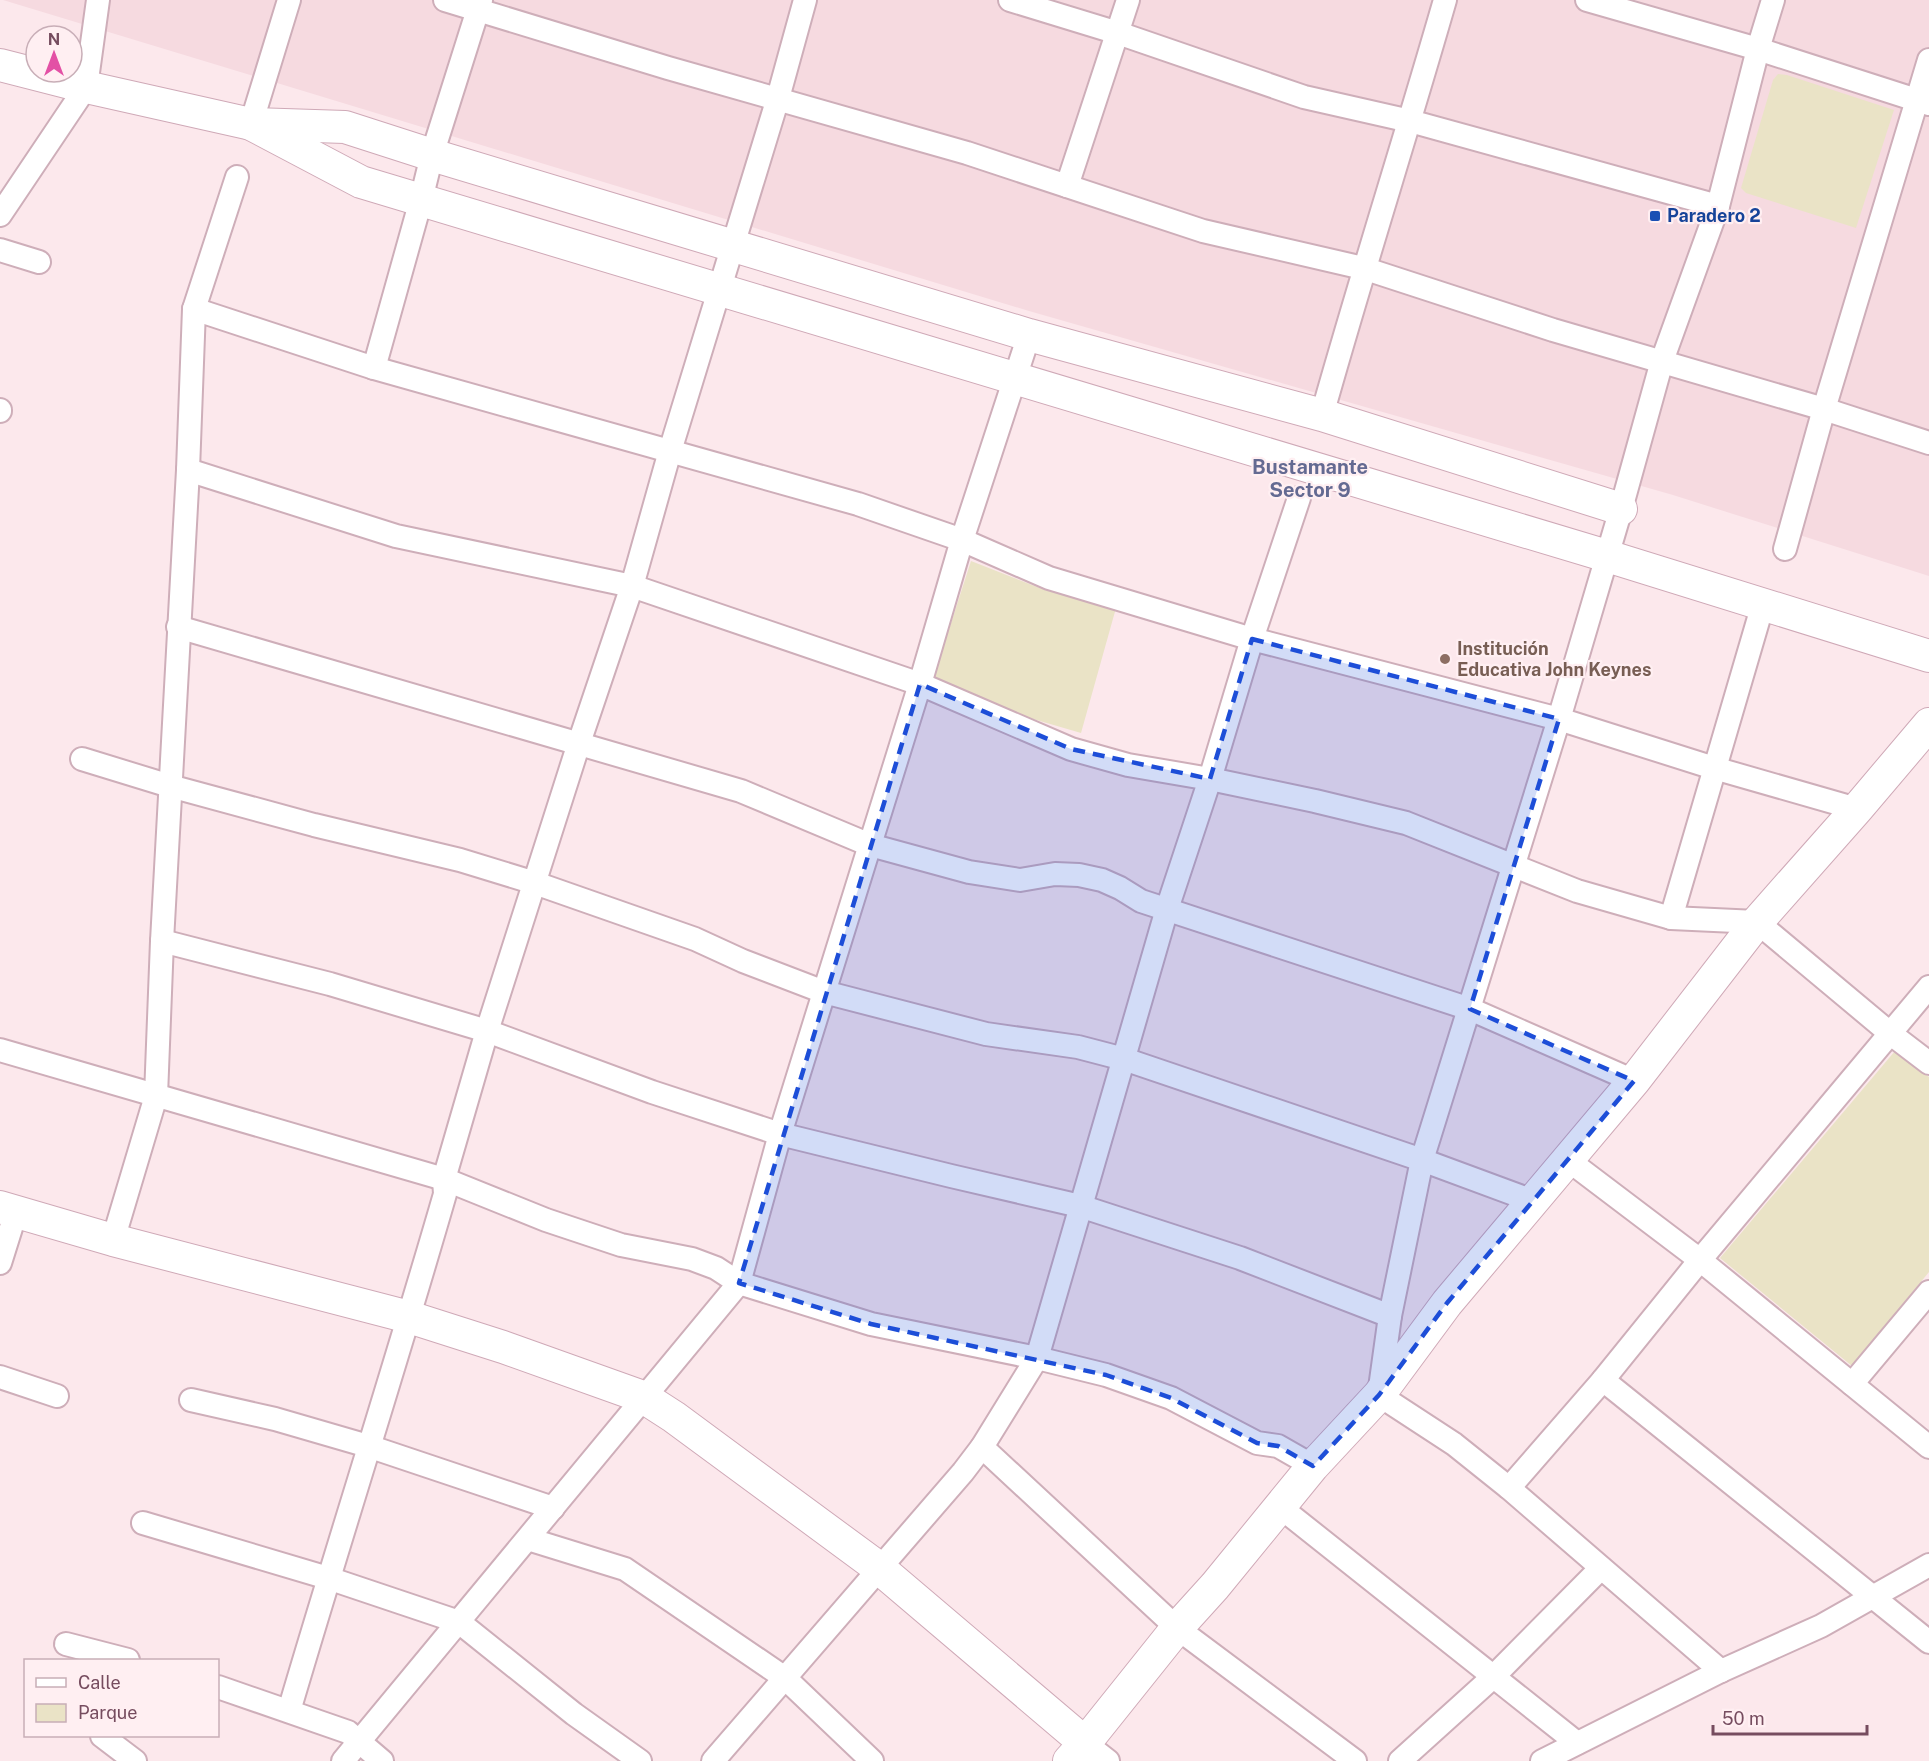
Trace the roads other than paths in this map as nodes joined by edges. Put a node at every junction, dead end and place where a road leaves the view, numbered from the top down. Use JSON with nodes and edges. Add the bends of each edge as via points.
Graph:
{"nodes":[{"id":1,"x":98,"y":0,"type":"edge"},
{"id":2,"x":289,"y":0,"type":"edge"},
{"id":3,"x":445,"y":0,"type":"edge"},
{"id":4,"x":805,"y":0,"type":"edge"},
{"id":5,"x":1010,"y":0,"type":"edge"},
{"id":6,"x":1128,"y":0,"type":"edge"},
{"id":7,"x":1445,"y":0,"type":"edge"},
{"id":8,"x":1587,"y":0,"type":"edge"},
{"id":9,"x":1773,"y":0,"type":"edge"},
{"id":10,"x":479,"y":5,"type":"edge"},
{"id":11,"x":1118,"y":33,"type":"junction"},
{"id":12,"x":1758,"y":49,"type":"junction"},
{"id":13,"x":1929,"y":60,"type":"edge"},
{"id":14,"x":0,"y":65,"type":"edge"},
{"id":15,"x":86,"y":87,"type":"junction"},
{"id":16,"x":778,"y":98,"type":"junction"},
{"id":17,"x":1923,"y":102,"type":"edge"},
{"id":18,"x":1410,"y":120,"type":"junction"},
{"id":19,"x":251,"y":124,"type":"junction"},
{"id":20,"x":432,"y":155,"type":"junction"},
{"id":21,"x":237,"y":177,"type":"dead end"},
{"id":22,"x":1067,"y":186,"type":"junction"},
{"id":23,"x":421,"y":200,"type":"junction"},
{"id":24,"x":1718,"y":206,"type":"junction"},
{"id":25,"x":0,"y":215,"type":"edge"},
{"id":26,"x":733,"y":246,"type":"junction"},
{"id":27,"x":0,"y":250,"type":"edge"},
{"id":28,"x":39,"y":262,"type":"dead end"},
{"id":29,"x":1363,"y":268,"type":"junction"},
{"id":30,"x":719,"y":289,"type":"junction"},
{"id":31,"x":194,"y":309,"type":"junction"},
{"id":32,"x":1029,"y":335,"type":"junction"},
{"id":33,"x":1662,"y":362,"type":"junction"},
{"id":34,"x":374,"y":368,"type":"junction"},
{"id":35,"x":1015,"y":378,"type":"junction"},
{"id":36,"x":1824,"y":409,"type":"junction"},
{"id":37,"x":1322,"y":415,"type":"junction"},
{"id":38,"x":1929,"y":442,"type":"edge"},
{"id":39,"x":670,"y":451,"type":"junction"},
{"id":40,"x":188,"y":470,"type":"junction"},
{"id":41,"x":1299,"y":498,"type":"dead end"},
{"id":42,"x":1621,"y":509,"type":"junction"},
{"id":43,"x":962,"y":540,"type":"junction"},
{"id":44,"x":1785,"y":549,"type":"dead end"},
{"id":45,"x":1607,"y":556,"type":"junction"},
{"id":46,"x":632,"y":586,"type":"junction"},
{"id":47,"x":1762,"y":604,"type":"junction"},
{"id":48,"x":178,"y":627,"type":"junction"},
{"id":49,"x":1251,"y":639,"type":"junction"},
{"id":50,"x":1929,"y":656,"type":"edge"},
{"id":51,"x":920,"y":684,"type":"junction"},
{"id":52,"x":1559,"y":719,"type":"junction"},
{"id":53,"x":1929,"y":724,"type":"edge"},
{"id":54,"x":579,"y":743,"type":"junction"},
{"id":55,"x":82,"y":759,"type":"dead end"},
{"id":56,"x":1714,"y":768,"type":"junction"},
{"id":57,"x":1210,"y":779,"type":"junction"},
{"id":58,"x":170,"y":786,"type":"junction"},
{"id":59,"x":1857,"y":809,"type":"junction"},
{"id":60,"x":870,"y":845,"type":"junction"},
{"id":61,"x":1514,"y":865,"type":"junction"},
{"id":62,"x":536,"y":883,"type":"junction"},
{"id":63,"x":1167,"y":909,"type":"junction"},
{"id":64,"x":1671,"y":918,"type":"junction"},
{"id":65,"x":1757,"y":922,"type":"junction"},
{"id":66,"x":162,"y":942,"type":"junction"},
{"id":67,"x":1929,"y":987,"type":"edge"},
{"id":68,"x":824,"y":992,"type":"junction"},
{"id":69,"x":1470,"y":1009,"type":"junction"},
{"id":70,"x":487,"y":1031,"type":"junction"},
{"id":71,"x":1891,"y":1034,"type":"junction"},
{"id":72,"x":0,"y":1050,"type":"edge"},
{"id":73,"x":1124,"y":1059,"type":"junction"},
{"id":74,"x":1929,"y":1063,"type":"edge"},
{"id":75,"x":1634,"y":1081,"type":"junction"},
{"id":76,"x":156,"y":1096,"type":"junction"},
{"id":77,"x":780,"y":1134,"type":"junction"},
{"id":78,"x":1422,"y":1160,"type":"junction"},
{"id":79,"x":1568,"y":1160,"type":"junction"},
{"id":80,"x":444,"y":1179,"type":"junction"},
{"id":81,"x":1533,"y":1201,"type":"junction"},
{"id":82,"x":1080,"y":1206,"type":"junction"},
{"id":83,"x":8,"y":1209,"type":"edge"},
{"id":84,"x":113,"y":1240,"type":"junction"},
{"id":85,"x":1700,"y":1260,"type":"junction"},
{"id":86,"x":0,"y":1263,"type":"edge"},
{"id":87,"x":738,"y":1283,"type":"junction"},
{"id":88,"x":1929,"y":1292,"type":"edge"},
{"id":89,"x":1390,"y":1316,"type":"junction"},
{"id":90,"x":410,"y":1317,"type":"junction"},
{"id":91,"x":1037,"y":1358,"type":"junction"},
{"id":92,"x":0,"y":1377,"type":"edge"},
{"id":93,"x":1603,"y":1380,"type":"junction"},
{"id":94,"x":1852,"y":1384,"type":"junction"},
{"id":95,"x":1378,"y":1395,"type":"junction"},
{"id":96,"x":57,"y":1396,"type":"dead end"},
{"id":97,"x":643,"y":1398,"type":"junction"},
{"id":98,"x":191,"y":1400,"type":"dead end"},
{"id":99,"x":368,"y":1446,"type":"junction"},
{"id":100,"x":982,"y":1447,"type":"junction"},
{"id":101,"x":1929,"y":1447,"type":"edge"},
{"id":102,"x":1313,"y":1466,"type":"junction"},
{"id":103,"x":1509,"y":1488,"type":"junction"},
{"id":104,"x":1280,"y":1507,"type":"junction"},
{"id":105,"x":553,"y":1508,"type":"junction"},
{"id":106,"x":143,"y":1522,"type":"dead end"},
{"id":107,"x":528,"y":1539,"type":"junction"},
{"id":108,"x":1929,"y":1565,"type":"edge"},
{"id":109,"x":879,"y":1568,"type":"junction"},
{"id":110,"x":1601,"y":1568,"type":"junction"},
{"id":111,"x":328,"y":1578,"type":"junction"},
{"id":112,"x":1872,"y":1597,"type":"junction"},
{"id":113,"x":459,"y":1622,"type":"junction"},
{"id":114,"x":1177,"y":1628,"type":"junction"},
{"id":115,"x":1929,"y":1642,"type":"edge"},
{"id":116,"x":66,"y":1644,"type":"dead end"},
{"id":117,"x":124,"y":1659,"type":"edge"},
{"id":118,"x":1721,"y":1671,"type":"junction"},
{"id":119,"x":1493,"y":1677,"type":"junction"},
{"id":120,"x":785,"y":1678,"type":"junction"},
{"id":121,"x":219,"y":1688,"type":"edge"},
{"id":122,"x":289,"y":1711,"type":"junction"},
{"id":123,"x":103,"y":1737,"type":"edge"},
{"id":124,"x":359,"y":1740,"type":"junction"},
{"id":125,"x":1577,"y":1743,"type":"junction"},
{"id":126,"x":1087,"y":1755,"type":"edge"},
{"id":127,"x":135,"y":1761,"type":"edge"},
{"id":128,"x":343,"y":1761,"type":"edge"},
{"id":129,"x":382,"y":1761,"type":"edge"},
{"id":130,"x":640,"y":1761,"type":"edge"},
{"id":131,"x":713,"y":1761,"type":"edge"},
{"id":132,"x":872,"y":1761,"type":"edge"},
{"id":133,"x":1355,"y":1761,"type":"edge"},
{"id":134,"x":1401,"y":1761,"type":"edge"},
{"id":135,"x":1542,"y":1761,"type":"edge"}],
"edges":[{"from":1,"to":15,"type":"street"},
{"from":2,"to":19,"type":"street"},
{"from":3,"to":10,"type":"street"},
{"from":4,"to":16,"type":"street"},
{"from":5,"to":11,"type":"street"},
{"from":6,"to":11,"type":"street"},
{"from":7,"to":18,"type":"street"},
{"from":8,"to":12,"type":"street"},
{"from":9,"to":12,"type":"street"},
{"from":10,"to":16,"type":"street","via":[[668,68]]},
{"from":10,"to":20,"type":"street"},
{"from":11,"to":18,"type":"street","via":[[1304,97]]},
{"from":11,"to":22,"type":"street"},
{"from":12,"to":17,"type":"street"},
{"from":12,"to":24,"type":"street"},
{"from":13,"to":17,"type":"street"},
{"from":14,"to":15,"type":"street"},
{"from":15,"to":19,"type":"street"},
{"from":15,"to":25,"type":"street"},
{"from":16,"to":22,"type":"street"},
{"from":16,"to":26,"type":"street"},
{"from":17,"to":36,"type":"street"},
{"from":18,"to":24,"type":"street"},
{"from":18,"to":29,"type":"street"},
{"from":19,"to":20,"type":"street","via":[[345,127]]},
{"from":19,"to":23,"type":"street","via":[[361,182]]},
{"from":20,"to":23,"type":"street"},
{"from":20,"to":26,"type":"street"},
{"from":21,"to":31,"type":"street"},
{"from":22,"to":29,"type":"street","via":[[1203,231]]},
{"from":23,"to":30,"type":"street"},
{"from":23,"to":34,"type":"street"},
{"from":24,"to":33,"type":"street"},
{"from":26,"to":30,"type":"street"},
{"from":26,"to":32,"type":"street"},
{"from":27,"to":28,"type":"street"},
{"from":29,"to":33,"type":"street"},
{"from":29,"to":37,"type":"street"},
{"from":30,"to":35,"type":"street"},
{"from":30,"to":39,"type":"street"},
{"from":31,"to":34,"type":"street"},
{"from":31,"to":40,"type":"street"},
{"from":32,"to":35,"type":"street"},
{"from":32,"to":37,"type":"street"},
{"from":33,"to":36,"type":"street"},
{"from":33,"to":42,"type":"street"},
{"from":34,"to":39,"type":"street"},
{"from":35,"to":43,"type":"street"},
{"from":35,"to":45,"type":"street"},
{"from":36,"to":38,"type":"street"},
{"from":36,"to":44,"type":"street"},
{"from":37,"to":42,"type":"street"},
{"from":39,"to":43,"type":"street","via":[[858,504]]},
{"from":39,"to":46,"type":"street"},
{"from":40,"to":46,"type":"street","via":[[396,536]]},
{"from":40,"to":48,"type":"street"},
{"from":41,"to":49,"type":"street"},
{"from":42,"to":45,"type":"street"},
{"from":43,"to":49,"type":"street","via":[[1049,578]]},
{"from":43,"to":51,"type":"street"},
{"from":45,"to":47,"type":"street"},
{"from":45,"to":52,"type":"street"},
{"from":46,"to":51,"type":"street"},
{"from":46,"to":54,"type":"street"},
{"from":47,"to":50,"type":"street"},
{"from":47,"to":56,"type":"street"},
{"from":48,"to":54,"type":"street"},
{"from":48,"to":58,"type":"street"},
{"from":49,"to":52,"type":"street"},
{"from":49,"to":57,"type":"street"},
{"from":51,"to":57,"type":"street","via":[[1071,749],[1128,765]]},
{"from":51,"to":60,"type":"street"},
{"from":52,"to":56,"type":"street"},
{"from":52,"to":61,"type":"street"},
{"from":53,"to":59,"type":"street"},
{"from":54,"to":60,"type":"street","via":[[741,791]]},
{"from":54,"to":62,"type":"street"},
{"from":55,"to":58,"type":"street"},
{"from":56,"to":59,"type":"street"},
{"from":56,"to":64,"type":"street"},
{"from":57,"to":61,"type":"street","via":[[1406,823]]},
{"from":57,"to":63,"type":"street"},
{"from":58,"to":62,"type":"street"},
{"from":58,"to":66,"type":"street"},
{"from":59,"to":65,"type":"street"},
{"from":60,"to":63,"type":"street","via":[[969,872],[1020,880],[1055,874],[1079,875],[1102,880],[1141,901]]},
{"from":60,"to":68,"type":"street"},
{"from":61,"to":64,"type":"street","via":[[1577,891]]},
{"from":61,"to":69,"type":"street"},
{"from":62,"to":68,"type":"street","via":[[695,939]]},
{"from":62,"to":70,"type":"street"},
{"from":63,"to":69,"type":"street"},
{"from":63,"to":73,"type":"street"},
{"from":64,"to":65,"type":"street"},
{"from":65,"to":71,"type":"street"},
{"from":65,"to":75,"type":"street"},
{"from":66,"to":70,"type":"street","via":[[330,984]]},
{"from":66,"to":76,"type":"street"},
{"from":67,"to":71,"type":"street"},
{"from":68,"to":73,"type":"street","via":[[986,1034],[1078,1047]]},
{"from":68,"to":77,"type":"street"},
{"from":69,"to":75,"type":"street"},
{"from":69,"to":78,"type":"street"},
{"from":70,"to":77,"type":"street"},
{"from":70,"to":80,"type":"street"},
{"from":71,"to":74,"type":"street"},
{"from":71,"to":85,"type":"street"},
{"from":72,"to":76,"type":"street"},
{"from":73,"to":78,"type":"street"},
{"from":73,"to":82,"type":"street"},
{"from":75,"to":79,"type":"street"},
{"from":76,"to":80,"type":"street"},
{"from":76,"to":84,"type":"street"},
{"from":77,"to":82,"type":"street"},
{"from":77,"to":87,"type":"street"},
{"from":78,"to":81,"type":"street"},
{"from":78,"to":89,"type":"street"},
{"from":79,"to":81,"type":"street"},
{"from":79,"to":85,"type":"street"},
{"from":80,"to":87,"type":"street","via":[[621,1245],[692,1259],[716,1268]]},
{"from":80,"to":90,"type":"street","via":[[445,1194]]},
{"from":81,"to":95,"type":"street"},
{"from":82,"to":89,"type":"street","via":[[1240,1258]]},
{"from":82,"to":91,"type":"street"},
{"from":83,"to":84,"type":"street"},
{"from":83,"to":86,"type":"street"},
{"from":84,"to":90,"type":"street"},
{"from":85,"to":93,"type":"street"},
{"from":85,"to":94,"type":"street"},
{"from":87,"to":91,"type":"street","via":[[871,1324]]},
{"from":87,"to":97,"type":"street"},
{"from":88,"to":94,"type":"street"},
{"from":89,"to":95,"type":"street"},
{"from":90,"to":97,"type":"street"},
{"from":90,"to":99,"type":"street"},
{"from":91,"to":100,"type":"street"},
{"from":91,"to":102,"type":"street","via":[[1106,1375],[1171,1398],[1257,1443],[1278,1446]]},
{"from":92,"to":96,"type":"street"},
{"from":93,"to":103,"type":"street"},
{"from":93,"to":112,"type":"street"},
{"from":94,"to":101,"type":"street"},
{"from":95,"to":102,"type":"street"},
{"from":95,"to":103,"type":"street","via":[[1454,1444]]},
{"from":97,"to":105,"type":"street"},
{"from":97,"to":109,"type":"street"},
{"from":98,"to":99,"type":"street"},
{"from":99,"to":105,"type":"street"},
{"from":99,"to":111,"type":"street"},
{"from":100,"to":109,"type":"street"},
{"from":100,"to":114,"type":"street"},
{"from":102,"to":104,"type":"street"},
{"from":103,"to":110,"type":"street"},
{"from":104,"to":114,"type":"street"},
{"from":104,"to":119,"type":"street"},
{"from":105,"to":107,"type":"street"},
{"from":106,"to":111,"type":"street"},
{"from":107,"to":113,"type":"street"},
{"from":107,"to":120,"type":"street","via":[[625,1569]]},
{"from":108,"to":112,"type":"street"},
{"from":109,"to":120,"type":"street"},
{"from":109,"to":126,"type":"street"},
{"from":110,"to":118,"type":"street"},
{"from":110,"to":119,"type":"street"},
{"from":111,"to":113,"type":"street"},
{"from":111,"to":122,"type":"street"},
{"from":112,"to":115,"type":"street"},
{"from":112,"to":118,"type":"street","via":[[1821,1626]]},
{"from":113,"to":124,"type":"street"},
{"from":113,"to":130,"type":"street"},
{"from":114,"to":126,"type":"street"},
{"from":114,"to":133,"type":"street"},
{"from":116,"to":117,"type":"street"},
{"from":118,"to":125,"type":"street"},
{"from":119,"to":125,"type":"street"},
{"from":119,"to":134,"type":"street"},
{"from":120,"to":131,"type":"street"},
{"from":120,"to":132,"type":"street"},
{"from":121,"to":122,"type":"street"},
{"from":122,"to":124,"type":"street","via":[[348,1732]]},
{"from":123,"to":127,"type":"street"},
{"from":124,"to":128,"type":"street"},
{"from":124,"to":129,"type":"street"},
{"from":125,"to":135,"type":"street"}]}
